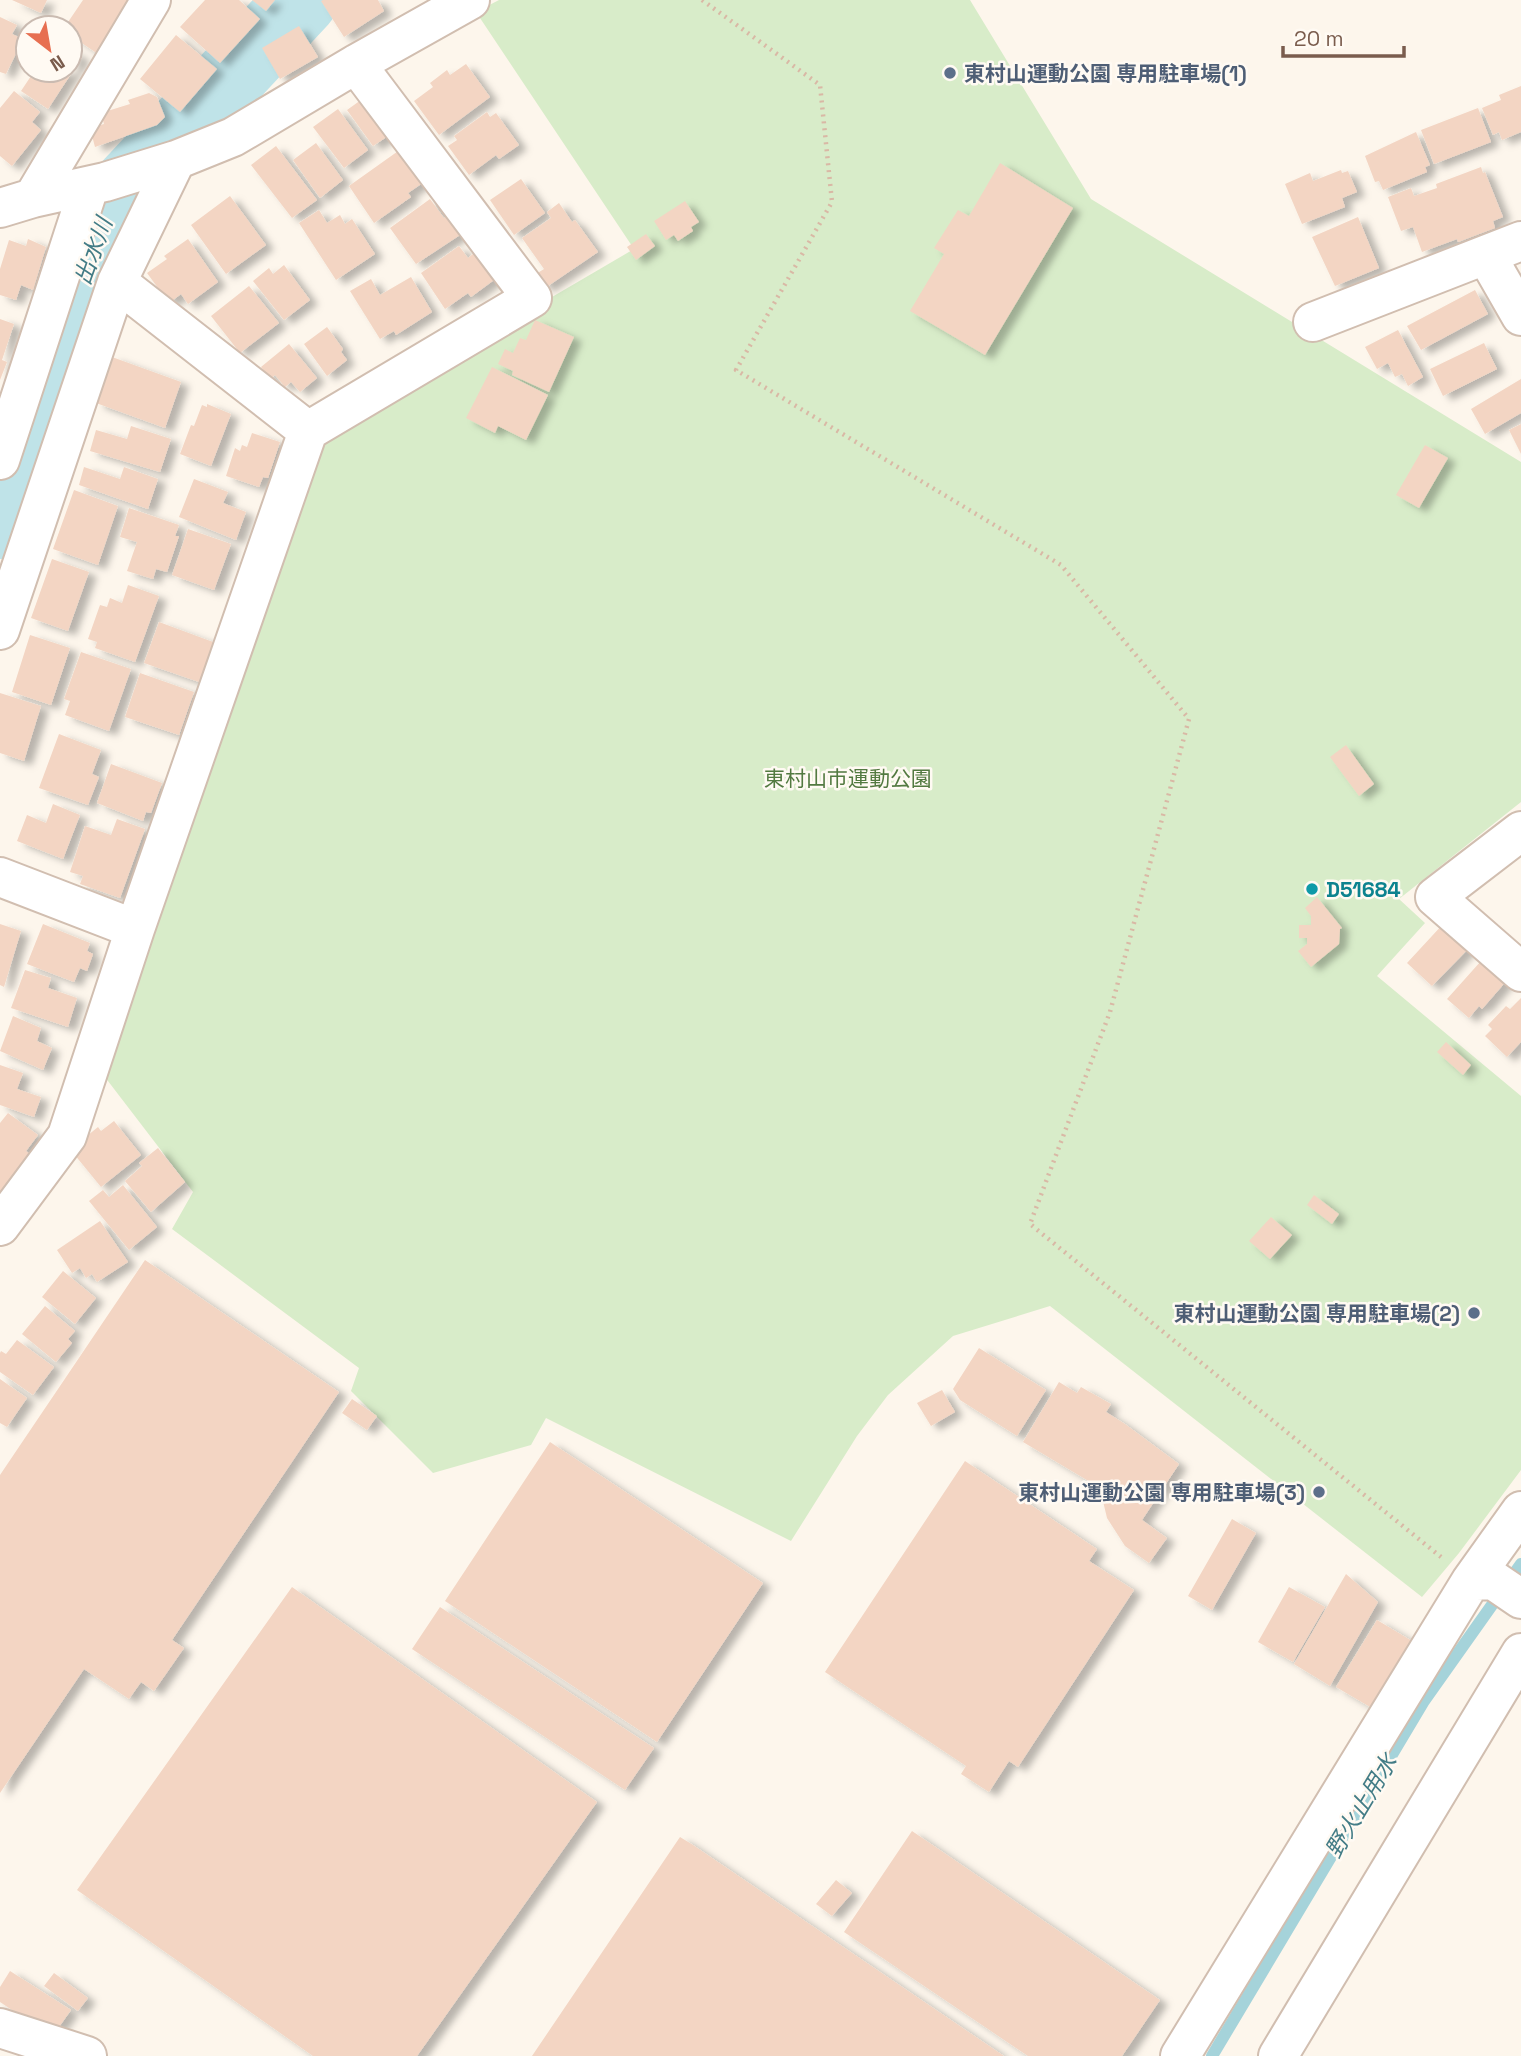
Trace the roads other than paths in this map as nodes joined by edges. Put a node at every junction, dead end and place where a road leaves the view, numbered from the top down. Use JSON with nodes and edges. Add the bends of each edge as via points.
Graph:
{"nodes":[{"id":1,"x":151,"y":0,"type":"edge"},
{"id":2,"x":470,"y":0,"type":"edge"},
{"id":3,"x":356,"y":64,"type":"junction"},
{"id":4,"x":168,"y":162,"type":"junction"},
{"id":5,"x":97,"y":184,"type":"junction"},
{"id":6,"x":17,"y":203,"type":"edge"},
{"id":7,"x":1521,"y":242,"type":"edge"},
{"id":8,"x":1486,"y":255,"type":"junction"},
{"id":9,"x":117,"y":282,"type":"junction"},
{"id":10,"x":1521,"y":316,"type":"edge"},
{"id":11,"x":1313,"y":322,"type":"dead end"},
{"id":12,"x":308,"y":431,"type":"junction"},
{"id":13,"x":0,"y":460,"type":"edge"},
{"id":14,"x":0,"y":630,"type":"edge"},
{"id":15,"x":1521,"y":831,"type":"edge"},
{"id":16,"x":0,"y":877,"type":"edge"},
{"id":17,"x":135,"y":929,"type":"junction"},
{"id":18,"x":1521,"y":972,"type":"edge"},
{"id":19,"x":0,"y":1226,"type":"edge"},
{"id":20,"x":1521,"y":1511,"type":"edge"},
{"id":21,"x":1495,"y":1587,"type":"edge"},
{"id":22,"x":1521,"y":1653,"type":"edge"},
{"id":23,"x":0,"y":2028,"type":"edge"},
{"id":24,"x":87,"y":2056,"type":"edge"},
{"id":25,"x":1180,"y":2056,"type":"edge"},
{"id":26,"x":1278,"y":2056,"type":"edge"}],
"edges":[{"from":1,"to":6,"type":"street"},
{"from":2,"to":3,"type":"street"},
{"from":3,"to":4,"type":"street","via":[[233,137]]},
{"from":3,"to":12,"type":"street","via":[[532,298]]},
{"from":4,"to":5,"type":"street"},
{"from":4,"to":9,"type":"street"},
{"from":5,"to":6,"type":"street"},
{"from":5,"to":13,"type":"street"},
{"from":7,"to":8,"type":"street"},
{"from":8,"to":10,"type":"street"},
{"from":8,"to":11,"type":"street"},
{"from":9,"to":12,"type":"street"},
{"from":9,"to":14,"type":"street"},
{"from":12,"to":17,"type":"street"},
{"from":15,"to":18,"type":"street","via":[[1435,897]]},
{"from":16,"to":17,"type":"street"},
{"from":17,"to":19,"type":"street","via":[[66,1136]]},
{"from":20,"to":21,"type":"street"},
{"from":21,"to":25,"type":"street"},
{"from":22,"to":26,"type":"street"},
{"from":23,"to":24,"type":"street"}]}
